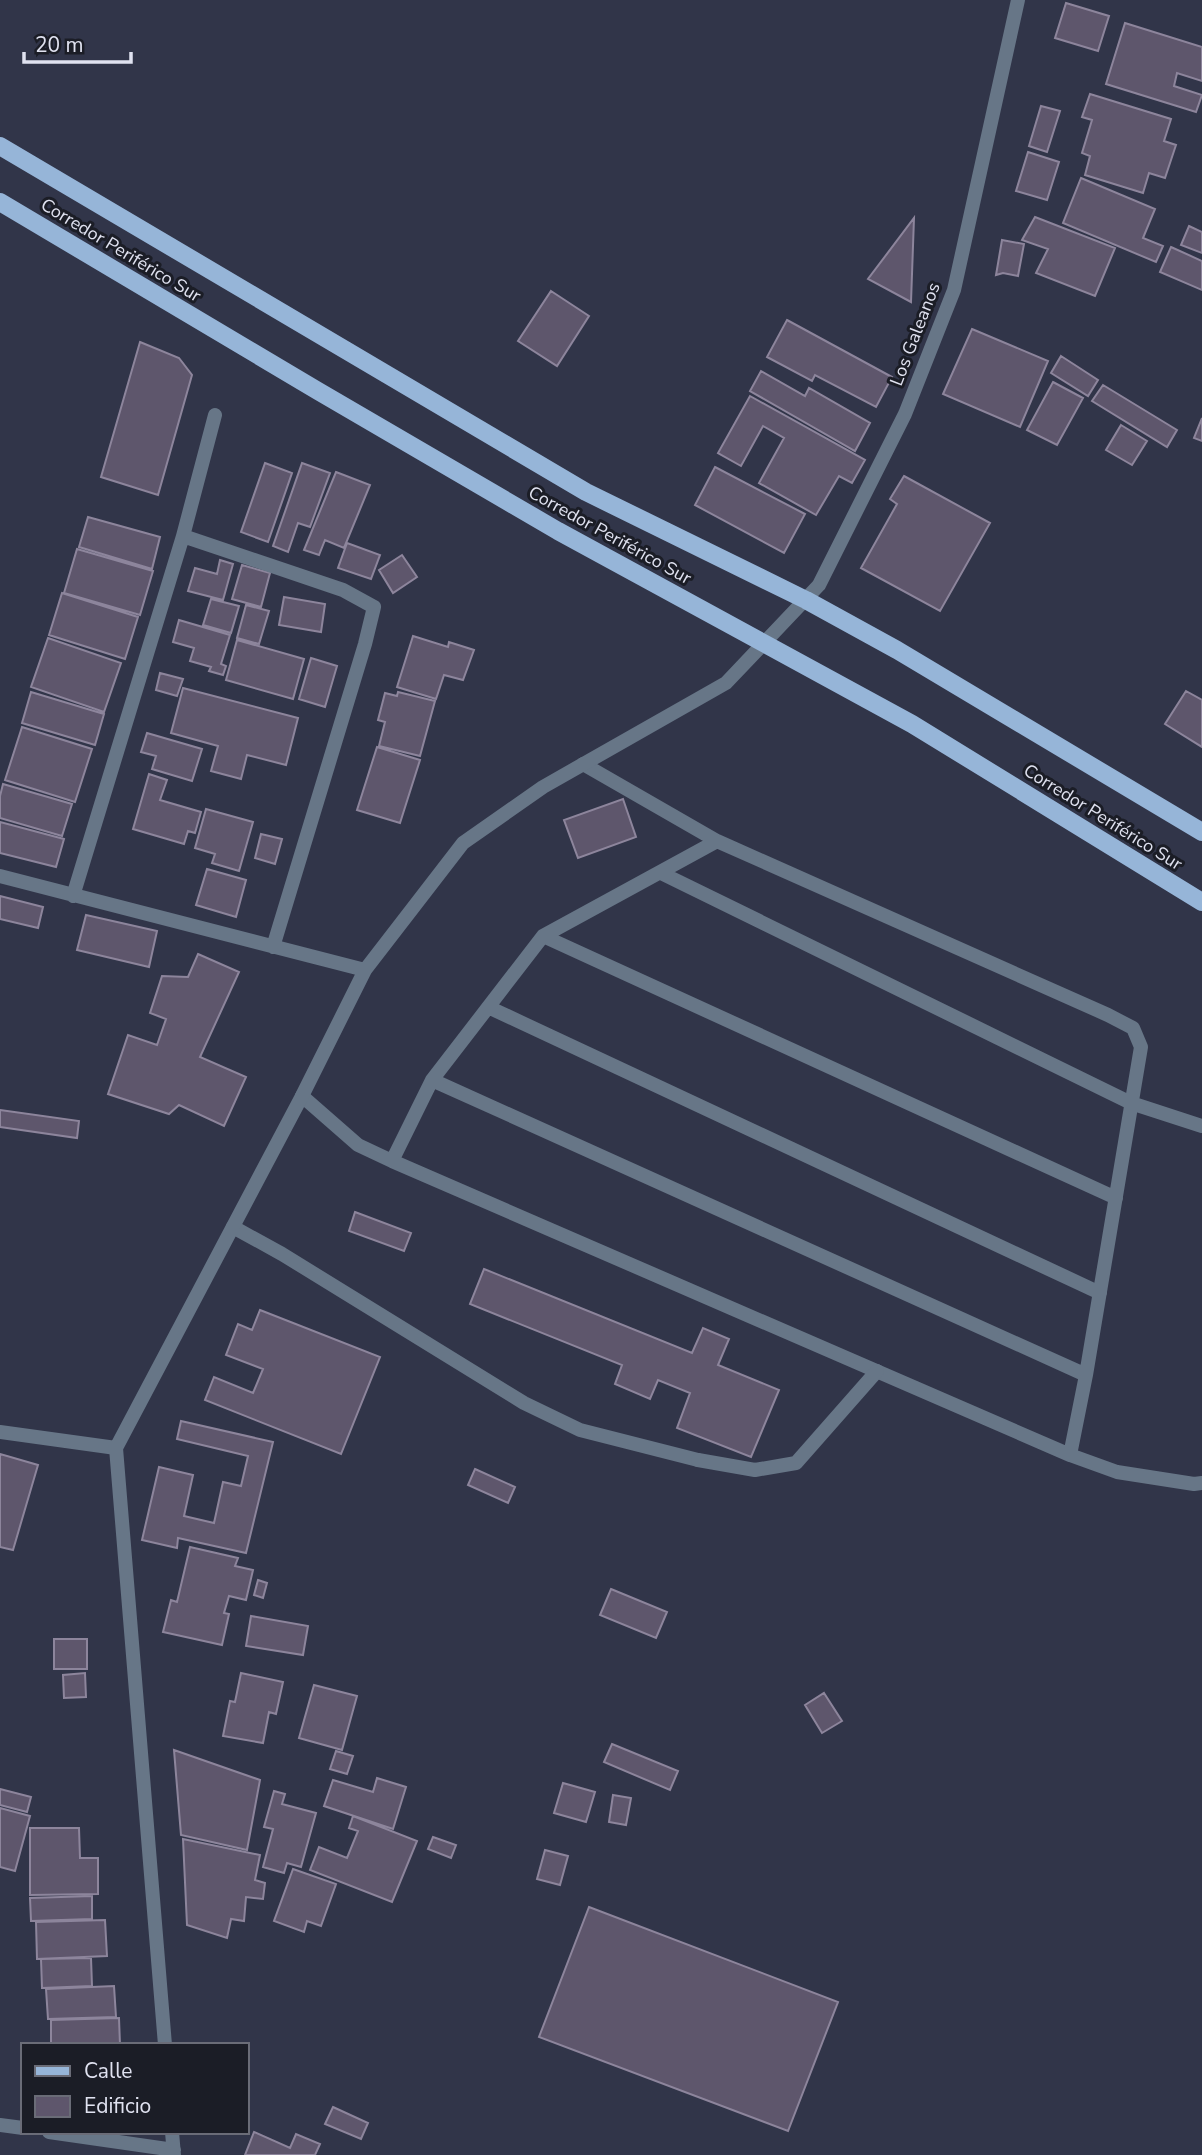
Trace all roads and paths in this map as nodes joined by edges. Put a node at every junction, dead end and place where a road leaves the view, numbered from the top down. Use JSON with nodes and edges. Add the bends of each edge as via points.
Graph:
{"nodes":[{"id":1,"x":1014,"y":2,"type":"edge"},
{"id":2,"x":0,"y":146,"type":"edge"},
{"id":3,"x":0,"y":202,"type":"edge"},
{"id":4,"x":215,"y":415,"type":"dead end"},
{"id":5,"x":183,"y":536,"type":"junction"},
{"id":6,"x":806,"y":600,"type":"junction"},
{"id":7,"x":764,"y":644,"type":"junction"},
{"id":8,"x":583,"y":764,"type":"junction"},
{"id":9,"x":1202,"y":832,"type":"edge"},
{"id":10,"x":717,"y":841,"type":"junction"},
{"id":11,"x":660,"y":873,"type":"junction"},
{"id":12,"x":0,"y":876,"type":"edge"},
{"id":13,"x":73,"y":896,"type":"junction"},
{"id":14,"x":1202,"y":902,"type":"edge"},
{"id":15,"x":543,"y":936,"type":"junction"},
{"id":16,"x":273,"y":947,"type":"junction"},
{"id":17,"x":365,"y":970,"type":"junction"},
{"id":18,"x":488,"y":1007,"type":"junction"},
{"id":19,"x":432,"y":1080,"type":"junction"},
{"id":20,"x":302,"y":1096,"type":"junction"},
{"id":21,"x":1131,"y":1103,"type":"junction"},
{"id":22,"x":1202,"y":1126,"type":"edge"},
{"id":23,"x":392,"y":1161,"type":"junction"},
{"id":24,"x":1116,"y":1198,"type":"junction"},
{"id":25,"x":233,"y":1227,"type":"junction"},
{"id":26,"x":1100,"y":1293,"type":"junction"},
{"id":27,"x":877,"y":1371,"type":"junction"},
{"id":28,"x":1086,"y":1375,"type":"junction"},
{"id":29,"x":0,"y":1432,"type":"edge"},
{"id":30,"x":116,"y":1448,"type":"junction"},
{"id":31,"x":1070,"y":1455,"type":"junction"},
{"id":32,"x":1202,"y":1483,"type":"edge"},
{"id":33,"x":165,"y":2043,"type":"edge"},
{"id":34,"x":0,"y":2125,"type":"edge"},
{"id":35,"x":21,"y":2129,"type":"edge"},
{"id":36,"x":62,"y":2134,"type":"edge"},
{"id":37,"x":172,"y":2134,"type":"edge"},
{"id":38,"x":174,"y":2152,"type":"edge"}],
"edges":[{"from":1,"to":6,"type":"street","name":"Los Galeanos","via":[[954,290],[905,414],[820,586]]},
{"from":2,"to":6,"type":"main road","name":"Corredor Periférico Sur","via":[[586,492]]},
{"from":3,"to":7,"type":"main road","name":"Corredor Periférico Sur","via":[[558,531]]},
{"from":4,"to":5,"type":"street"},
{"from":5,"to":13,"type":"street"},
{"from":5,"to":16,"type":"street","via":[[343,590],[374,607]]},
{"from":6,"to":7,"type":"street","name":"Los Galeanos"},
{"from":6,"to":9,"type":"main road","name":"Corredor Periférico Sur"},
{"from":7,"to":8,"type":"street","name":"Los Galeanos","via":[[726,683]]},
{"from":7,"to":14,"type":"main road","name":"Corredor Periférico Sur","via":[[912,724]]},
{"from":8,"to":10,"type":"street"},
{"from":8,"to":17,"type":"street","name":"Los Galeanos","via":[[463,843]]},
{"from":10,"to":11,"type":"street"},
{"from":10,"to":21,"type":"street","via":[[1133,1028],[1141,1047]]},
{"from":11,"to":15,"type":"street"},
{"from":11,"to":21,"type":"street"},
{"from":12,"to":13,"type":"street"},
{"from":13,"to":16,"type":"street"},
{"from":15,"to":18,"type":"street"},
{"from":15,"to":24,"type":"street"},
{"from":16,"to":17,"type":"street"},
{"from":17,"to":20,"type":"street","name":"Los Galeanos"},
{"from":18,"to":19,"type":"street"},
{"from":18,"to":26,"type":"street"},
{"from":19,"to":23,"type":"street"},
{"from":19,"to":28,"type":"street"},
{"from":20,"to":23,"type":"street","via":[[358,1145]]},
{"from":20,"to":25,"type":"street","name":"Los Galeanos"},
{"from":21,"to":22,"type":"street"},
{"from":21,"to":24,"type":"street"},
{"from":23,"to":27,"type":"street"},
{"from":24,"to":26,"type":"street"},
{"from":25,"to":27,"type":"street","via":[[536,1408],[580,1430],[698,1460],[755,1470],[796,1463]]},
{"from":25,"to":30,"type":"street","name":"Los Galeanos"},
{"from":26,"to":28,"type":"street"},
{"from":27,"to":31,"type":"street"},
{"from":28,"to":31,"type":"street"},
{"from":29,"to":30,"type":"street"},
{"from":30,"to":33,"type":"street"},
{"from":31,"to":32,"type":"street","via":[[1117,1472]]},
{"from":34,"to":35,"type":"street"},
{"from":36,"to":38,"type":"street"},
{"from":37,"to":38,"type":"street"}]}
